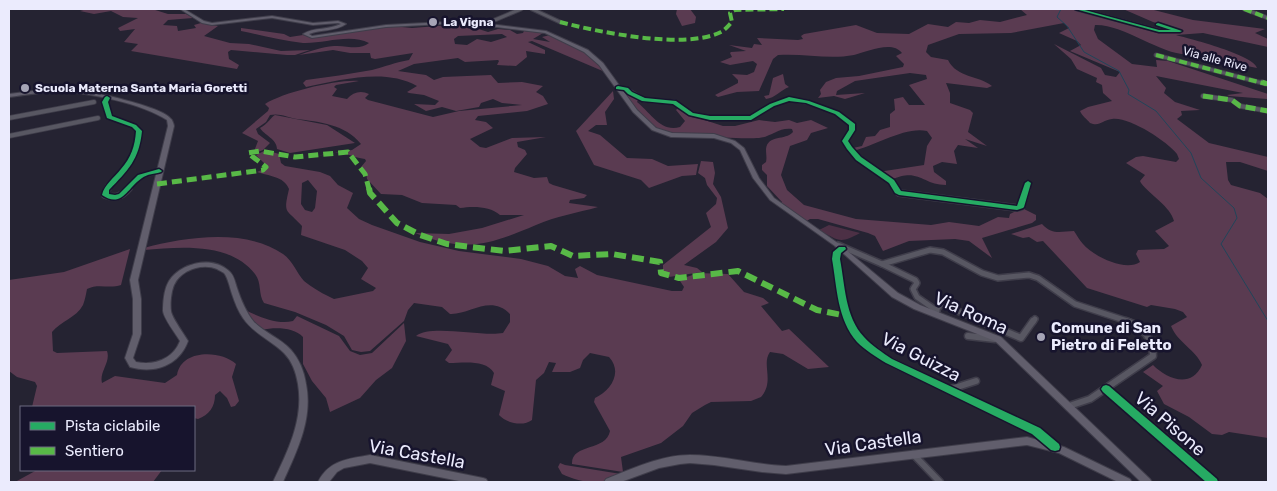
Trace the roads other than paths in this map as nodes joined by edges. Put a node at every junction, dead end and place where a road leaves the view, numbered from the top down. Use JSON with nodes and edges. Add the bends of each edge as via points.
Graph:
{"nodes":[{"id":1,"x":182,"y":9,"type":"edge"},
{"id":2,"x":521,"y":9,"type":"edge"},
{"id":3,"x":532,"y":9,"type":"edge"},
{"id":4,"x":1077,"y":9,"type":"edge"},
{"id":5,"x":1244,"y":9,"type":"edge"},
{"id":6,"x":1268,"y":18,"type":"edge"},
{"id":7,"x":560,"y":22,"type":"dead end"},
{"id":8,"x":1158,"y":24,"type":"dead end"},
{"id":9,"x":483,"y":25,"type":"junction"},
{"id":10,"x":1156,"y":54,"type":"dead end"},
{"id":11,"x":1268,"y":84,"type":"edge"},
{"id":12,"x":618,"y":88,"type":"junction"},
{"id":13,"x":9,"y":96,"type":"edge"},
{"id":14,"x":1203,"y":96,"type":"dead end"},
{"id":15,"x":107,"y":98,"type":"junction"},
{"id":16,"x":94,"y":102,"type":"dead end"},
{"id":17,"x":1268,"y":111,"type":"edge"},
{"id":18,"x":9,"y":118,"type":"edge"},
{"id":19,"x":98,"y":118,"type":"dead end"},
{"id":20,"x":9,"y":136,"type":"edge"},
{"id":21,"x":159,"y":171,"type":"junction"},
{"id":22,"x":1028,"y":183,"type":"dead end"},
{"id":23,"x":840,"y":247,"type":"junction"},
{"id":24,"x":882,"y":264,"type":"junction"},
{"id":25,"x":936,"y":311,"type":"junction"},
{"id":26,"x":1035,"y":319,"type":"dead end"},
{"id":27,"x":968,"y":336,"type":"dead end"},
{"id":28,"x":998,"y":339,"type":"junction"},
{"id":29,"x":976,"y":381,"type":"dead end"},
{"id":30,"x":951,"y":389,"type":"junction"},
{"id":31,"x":1106,"y":389,"type":"junction"},
{"id":32,"x":1069,"y":406,"type":"junction"},
{"id":33,"x":1055,"y":447,"type":"junction"},
{"id":34,"x":913,"y":454,"type":"junction"},
{"id":35,"x":616,"y":481,"type":"edge"},
{"id":36,"x":278,"y":482,"type":"edge"},
{"id":37,"x":323,"y":482,"type":"edge"},
{"id":38,"x":483,"y":482,"type":"edge"},
{"id":39,"x":940,"y":482,"type":"edge"},
{"id":40,"x":1127,"y":482,"type":"edge"},
{"id":41,"x":1147,"y":482,"type":"edge"},
{"id":42,"x":1213,"y":482,"type":"edge"}],
"edges":[{"from":1,"to":9,"type":"main road","via":[[212,24],[276,17],[313,24],[344,24],[304,35],[308,37],[395,25],[458,22]]},
{"from":2,"to":9,"type":"street"},
{"from":3,"to":7,"type":"street"},
{"from":4,"to":8,"type":"street","via":[[1159,31],[1180,31]]},
{"from":5,"to":6,"type":"street"},
{"from":9,"to":12,"type":"main road","via":[[550,34],[590,54]]},
{"from":10,"to":11,"type":"street","name":"Via alle Rive"},
{"from":12,"to":22,"type":"street","via":[[644,100],[674,102],[693,115],[716,119],[751,118],[789,99],[837,113],[852,124],[851,132],[844,141],[850,150],[875,173],[891,181],[899,192],[1019,208]]},
{"from":12,"to":23,"type":"main road","via":[[646,122],[659,131],[677,136],[722,137],[737,145],[772,199]]},
{"from":13,"to":15,"type":"main road","via":[[62,90]]},
{"from":14,"to":17,"type":"street","via":[[1232,100],[1240,106]]},
{"from":15,"to":21,"type":"main road","via":[[153,110],[169,119],[171,126]]},
{"from":15,"to":21,"type":"street","via":[[109,117],[137,128],[139,142],[133,159],[105,195],[121,195],[141,176]]},
{"from":16,"to":18,"type":"street"},
{"from":19,"to":20,"type":"street"},
{"from":21,"to":36,"type":"main road","via":[[134,280],[137,334],[129,358],[133,365],[140,367],[162,363],[179,353],[184,341],[167,313],[172,281],[179,273],[195,266],[215,266],[228,273],[246,317],[290,354],[301,382],[300,428]]},
{"from":23,"to":24,"type":"street"},
{"from":23,"to":25,"type":"main road","name":"Via Roma","via":[[902,300]]},
{"from":23,"to":30,"type":"street","name":"Via Guizza","via":[[836,259],[847,316],[856,337],[889,361]]},
{"from":24,"to":25,"type":"street","via":[[915,280],[913,292],[917,298]]},
{"from":24,"to":31,"type":"street","via":[[925,250],[936,250],[998,278],[1038,278],[1075,304],[1135,324],[1149,336],[1153,356]]},
{"from":25,"to":26,"type":"street","via":[[941,304],[1021,338]]},
{"from":25,"to":28,"type":"main road","name":"Via Roma"},
{"from":27,"to":28,"type":"street"},
{"from":28,"to":32,"type":"main road","name":"Via Roma"},
{"from":29,"to":30,"type":"street"},
{"from":30,"to":33,"type":"street","name":"Via Guizza","via":[[1036,431]]},
{"from":31,"to":32,"type":"street","via":[[1085,402]]},
{"from":31,"to":42,"type":"street","name":"Via Pisone"},
{"from":32,"to":41,"type":"main road","name":"Via Roma"},
{"from":33,"to":34,"type":"main road","name":"Via Castella","via":[[1038,442],[1011,441]]},
{"from":33,"to":40,"type":"main road","name":"Via Castella"},
{"from":34,"to":35,"type":"main road","name":"Via Castella","via":[[786,470],[676,460]]},
{"from":34,"to":39,"type":"street"},
{"from":37,"to":38,"type":"main road","name":"Via Castella","via":[[342,464],[370,459]]}]}
